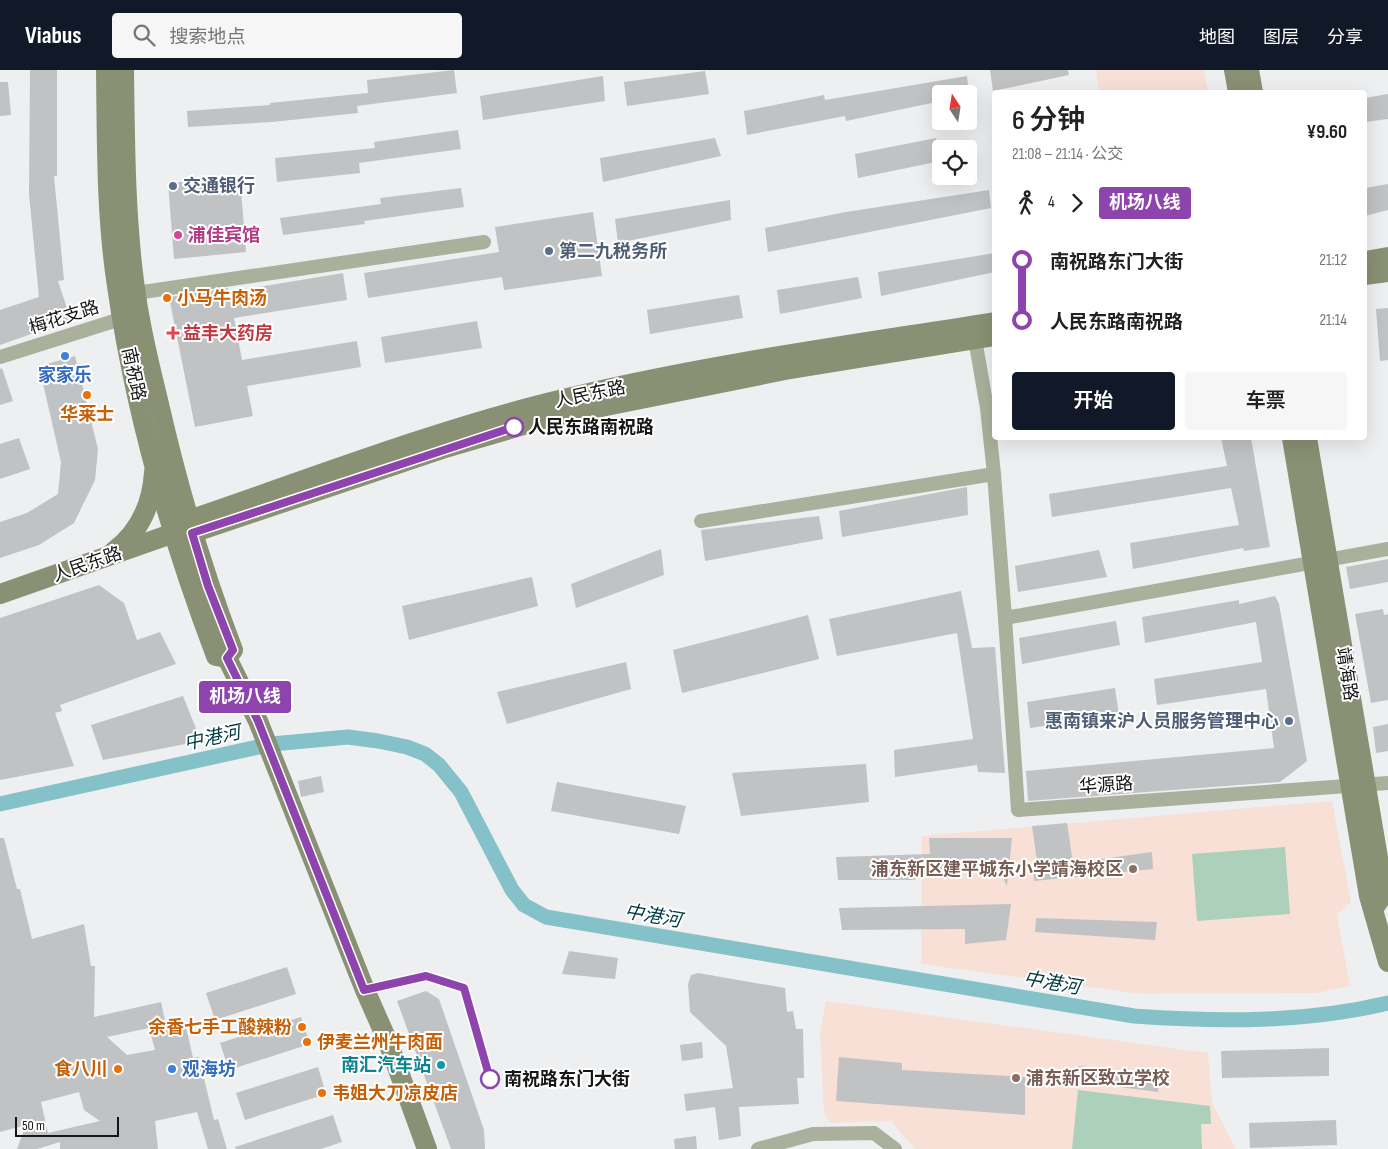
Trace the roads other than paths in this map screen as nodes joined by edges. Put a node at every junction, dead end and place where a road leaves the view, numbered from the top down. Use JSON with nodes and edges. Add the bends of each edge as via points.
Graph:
{"nodes":[{"id":1,"x":106,"y":70,"type":"edge"},
{"id":2,"x":124,"y":70,"type":"edge"},
{"id":3,"x":1234,"y":70,"type":"edge"},
{"id":4,"x":1249,"y":70,"type":"edge"},
{"id":5,"x":1238,"y":90,"type":"edge"},
{"id":6,"x":1253,"y":90,"type":"edge"},
{"id":7,"x":484,"y":242,"type":"dead end"},
{"id":8,"x":1388,"y":257,"type":"edge"},
{"id":9,"x":1367,"y":261,"type":"edge"},
{"id":10,"x":1388,"y":272,"type":"edge"},
{"id":11,"x":1367,"y":275,"type":"edge"},
{"id":12,"x":136,"y":293,"type":"junction"},
{"id":13,"x":131,"y":315,"type":"junction"},
{"id":14,"x":992,"y":322,"type":"edge"},
{"id":15,"x":992,"y":336,"type":"edge"},
{"id":16,"x":975,"y":339,"type":"junction"},
{"id":17,"x":0,"y":357,"type":"edge"},
{"id":18,"x":1292,"y":440,"type":"edge"},
{"id":19,"x":1307,"y":440,"type":"edge"},
{"id":20,"x":154,"y":460,"type":"junction"},
{"id":21,"x":994,"y":474,"type":"junction"},
{"id":22,"x":701,"y":521,"type":"dead end"},
{"id":23,"x":185,"y":529,"type":"junction"},
{"id":24,"x":1388,"y":549,"type":"edge"},
{"id":25,"x":96,"y":561,"type":"junction"},
{"id":26,"x":1321,"y":561,"type":"junction"},
{"id":27,"x":0,"y":594,"type":"edge"},
{"id":28,"x":1005,"y":618,"type":"junction"},
{"id":29,"x":1388,"y":783,"type":"edge"},
{"id":30,"x":1358,"y":787,"type":"junction"},
{"id":31,"x":1388,"y":962,"type":"edge"},
{"id":32,"x":427,"y":1149,"type":"edge"},
{"id":33,"x":758,"y":1149,"type":"edge"},
{"id":34,"x":895,"y":1149,"type":"edge"}],
"edges":[{"from":1,"to":13,"type":"main road","name":"南祝路","via":[[111,229]]},
{"from":2,"to":12,"type":"main road","name":"南祝路","via":[[126,191]]},
{"from":3,"to":5,"type":"main road"},
{"from":4,"to":6,"type":"main road"},
{"from":7,"to":12,"type":"street"},
{"from":8,"to":9,"type":"main road"},
{"from":10,"to":11,"type":"main road"},
{"from":12,"to":13,"type":"main road","name":"南祝路"},
{"from":13,"to":17,"type":"street","name":"梅花支路"},
{"from":13,"to":20,"type":"main road","name":"南祝路"},
{"from":13,"to":23,"type":"main road","name":"南祝路","via":[[165,432]]},
{"from":14,"to":23,"type":"main road","name":"人民东路","via":[[726,366],[548,403],[453,430]]},
{"from":15,"to":16,"type":"main road","name":"人民东路"},
{"from":16,"to":21,"type":"street"},
{"from":16,"to":23,"type":"main road","name":"人民东路","via":[[785,370],[551,417]]},
{"from":18,"to":26,"type":"main road","name":"靖海路"},
{"from":19,"to":26,"type":"main road","name":"靖海路"},
{"from":20,"to":23,"type":"main road","name":"南祝路"},
{"from":20,"to":25,"type":"main road","via":[[152,493],[134,533],[115,551]]},
{"from":21,"to":22,"type":"street"},
{"from":21,"to":28,"type":"street"},
{"from":23,"to":25,"type":"main road","name":"人民东路"},
{"from":23,"to":32,"type":"main road","name":"南祝路","via":[[233,650],[227,658],[258,721],[364,990],[388,1042]]},
{"from":24,"to":26,"type":"street"},
{"from":25,"to":27,"type":"main road","name":"人民东路"},
{"from":26,"to":28,"type":"street"},
{"from":26,"to":30,"type":"main road","name":"靖海路"},
{"from":28,"to":30,"type":"street","name":"华源路","via":[[1018,810]]},
{"from":29,"to":30,"type":"street","name":"华源路"},
{"from":30,"to":31,"type":"main road","name":"靖海路","via":[[1384,893],[1374,908]]},
{"from":33,"to":34,"type":"street","via":[[813,1134],[874,1133]]}]}
